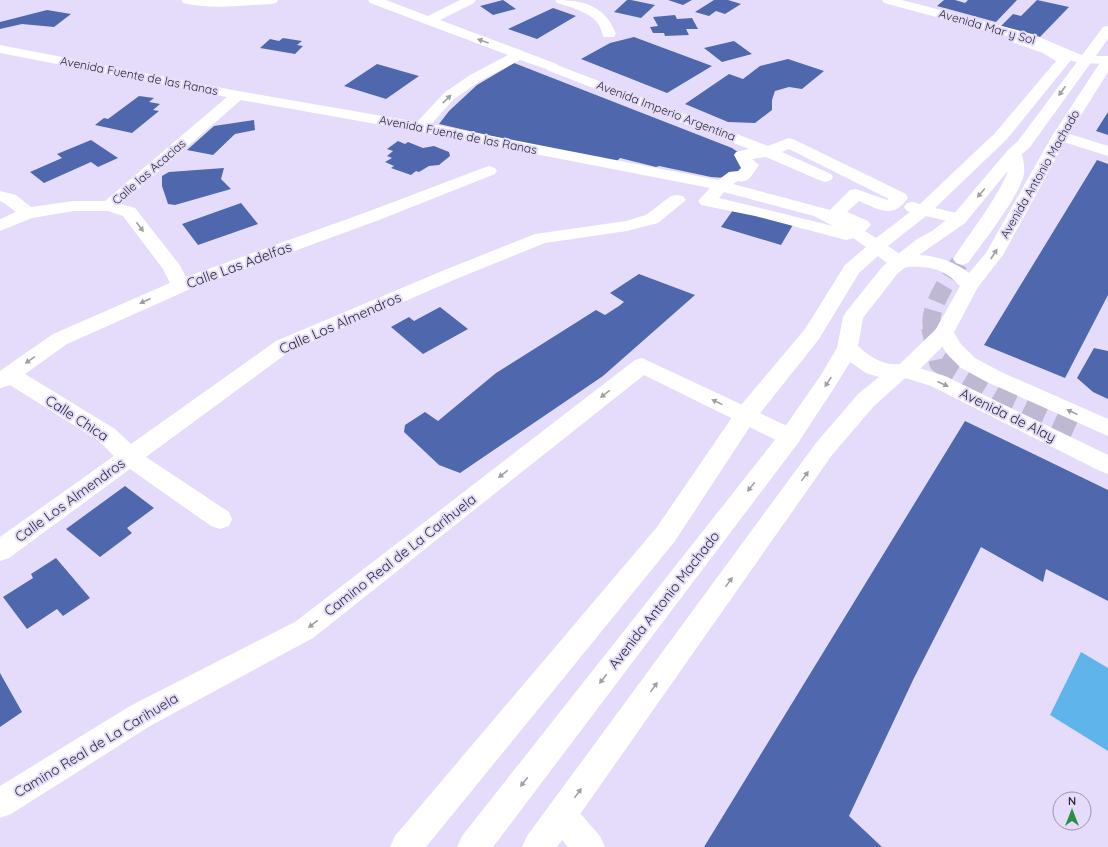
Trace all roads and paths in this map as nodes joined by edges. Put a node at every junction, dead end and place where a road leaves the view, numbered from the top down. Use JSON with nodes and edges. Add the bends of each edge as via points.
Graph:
{"nodes":[{"id":1,"x":187,"y":0,"type":"edge"},
{"id":2,"x":272,"y":0,"type":"edge"},
{"id":3,"x":374,"y":0,"type":"edge"},
{"id":4,"x":470,"y":0,"type":"edge"},
{"id":5,"x":561,"y":0,"type":"edge"},
{"id":6,"x":888,"y":0,"type":"edge"},
{"id":7,"x":428,"y":21,"type":"junction"},
{"id":8,"x":1108,"y":30,"type":"edge"},
{"id":9,"x":609,"y":34,"type":"dead end"},
{"id":10,"x":1017,"y":39,"type":"dead end"},
{"id":11,"x":0,"y":49,"type":"edge"},
{"id":12,"x":520,"y":54,"type":"junction"},
{"id":13,"x":1085,"y":60,"type":"junction"},
{"id":14,"x":1108,"y":61,"type":"edge"},
{"id":15,"x":238,"y":95,"type":"junction"},
{"id":16,"x":421,"y":127,"type":"junction"},
{"id":17,"x":1060,"y":136,"type":"junction"},
{"id":18,"x":1108,"y":151,"type":"edge"},
{"id":19,"x":768,"y":152,"type":"junction"},
{"id":20,"x":1014,"y":153,"type":"junction"},
{"id":21,"x":489,"y":171,"type":"dead end"},
{"id":22,"x":720,"y":186,"type":"junction"},
{"id":23,"x":0,"y":196,"type":"edge"},
{"id":24,"x":677,"y":200,"type":"dead end"},
{"id":25,"x":893,"y":202,"type":"junction"},
{"id":26,"x":109,"y":206,"type":"junction"},
{"id":27,"x":923,"y":210,"type":"junction"},
{"id":28,"x":28,"y":213,"type":"junction"},
{"id":29,"x":959,"y":219,"type":"junction"},
{"id":30,"x":0,"y":226,"type":"edge"},
{"id":31,"x":854,"y":231,"type":"junction"},
{"id":32,"x":876,"y":247,"type":"junction"},
{"id":33,"x":962,"y":259,"type":"tunnel mouth"},
{"id":34,"x":901,"y":262,"type":"junction"},
{"id":35,"x":970,"y":285,"type":"junction"},
{"id":36,"x":181,"y":286,"type":"junction"},
{"id":37,"x":944,"y":333,"type":"junction"},
{"id":38,"x":847,"y":348,"type":"junction"},
{"id":39,"x":902,"y":372,"type":"junction"},
{"id":40,"x":5,"y":378,"type":"edge"},
{"id":41,"x":745,"y":416,"type":"junction"},
{"id":42,"x":1108,"y":428,"type":"edge"},
{"id":43,"x":1073,"y":432,"type":"tunnel mouth"},
{"id":44,"x":790,"y":437,"type":"junction"},
{"id":45,"x":1108,"y":449,"type":"edge"},
{"id":46,"x":129,"y":457,"type":"junction"},
{"id":47,"x":1108,"y":464,"type":"edge"},
{"id":48,"x":220,"y":520,"type":"dead end"},
{"id":49,"x":0,"y":551,"type":"edge"},
{"id":50,"x":0,"y":803,"type":"edge"},
{"id":51,"x":562,"y":816,"type":"junction"},
{"id":52,"x":406,"y":847,"type":"edge"},
{"id":53,"x":473,"y":847,"type":"edge"},
{"id":54,"x":538,"y":847,"type":"edge"},
{"id":55,"x":589,"y":847,"type":"edge"}],
"edges":[{"from":1,"to":2,"type":"street","via":[[214,3]]},
{"from":3,"to":7,"type":"street","name":"Avenida Imperio Argentina"},
{"from":4,"to":7,"type":"street"},
{"from":5,"to":9,"type":"street","via":[[590,10],[606,23]]},
{"from":6,"to":13,"type":"street","name":"Avenida Mar y Sol","via":[[1027,37]]},
{"from":12,"to":7,"type":"street","name":"Avenida Imperio Argentina","one_way":true},
{"from":8,"to":13,"type":"street","name":"Avenida Antonio Machado"},
{"from":10,"to":27,"type":"street","via":[[1038,46],[1064,60],[1001,136]]},
{"from":11,"to":15,"type":"street","name":"Avenida Fuente de las Ranas"},
{"from":16,"to":12,"type":"street","one_way":true,"via":[[449,96],[475,78]]},
{"from":12,"to":19,"type":"street","name":"Avenida Imperio Argentina"},
{"from":13,"to":14,"type":"street","name":"Avenida Mar y Sol"},
{"from":13,"to":20,"type":"street","name":"Avenida Antonio Machado","one_way":true,"via":[[1024,144]]},
{"from":14,"to":17,"type":"street","name":"Avenida Antonio Machado"},
{"from":15,"to":16,"type":"street","name":"Avenida Fuente de las Ranas"},
{"from":15,"to":26,"type":"street","name":"Calle las Acacias"},
{"from":16,"to":22,"type":"street","name":"Avenida Fuente de las Ranas"},
{"from":17,"to":18,"type":"street"},
{"from":35,"to":17,"type":"street","name":"Avenida Antonio Machado","one_way":true,"via":[[994,256]]},
{"from":19,"to":22,"type":"street","via":[[742,155],[746,164],[751,165],[742,177],[735,175]]},
{"from":19,"to":25,"type":"street","via":[[789,143],[900,198]]},
{"from":20,"to":29,"type":"street","name":"Avenida Antonio Machado","one_way":true},
{"from":20,"to":33,"type":"street","via":[[1016,174],[1005,197]]},
{"from":21,"to":36,"type":"street","name":"Calle Las Adelfas"},
{"from":22,"to":31,"type":"street","via":[[708,201],[736,206],[846,236]]},
{"from":23,"to":28,"type":"street","via":[[10,199]]},
{"from":24,"to":46,"type":"street","name":"Calle Los Almendros","via":[[652,219],[627,226],[541,238],[449,274],[282,346]]},
{"from":25,"to":27,"type":"street"},
{"from":25,"to":31,"type":"street","via":[[889,207],[856,194],[836,214],[862,225]]},
{"from":26,"to":28,"type":"street","name":"Calle las Acacias","via":[[74,206]]},
{"from":26,"to":36,"type":"street","one_way":true,"via":[[128,212],[172,268]]},
{"from":27,"to":29,"type":"street"},
{"from":27,"to":32,"type":"street"},
{"from":28,"to":30,"type":"street","name":"Calle las Acacias"},
{"from":29,"to":34,"type":"street","name":"Avenida Antonio Machado","via":[[923,243]]},
{"from":31,"to":32,"type":"street"},
{"from":32,"to":34,"type":"street"},
{"from":32,"to":41,"type":"street","via":[[852,268],[812,334]]},
{"from":34,"to":35,"type":"street","via":[[922,260],[944,265],[959,273]]},
{"from":34,"to":38,"type":"street","via":[[890,270],[853,317]]},
{"from":35,"to":37,"type":"street"},
{"from":36,"to":40,"type":"street","name":"Calle Las Adelfas","one_way":true,"via":[[60,339]]},
{"from":37,"to":39,"type":"street"},
{"from":42,"to":37,"type":"street","name":"Avenida de Alay","one_way":true,"via":[[968,363],[954,349]]},
{"from":38,"to":39,"type":"street","via":[[862,362],[879,370]]},
{"from":38,"to":44,"type":"street","name":"Avenida Antonio Machado","one_way":true,"via":[[830,380]]},
{"from":39,"to":47,"type":"street","name":"Avenida de Alay","one_way":true,"via":[[938,381]]},
{"from":51,"to":39,"type":"street","one_way":true,"via":[[824,449],[866,400]]},
{"from":40,"to":46,"type":"street","name":"Calle Chica","via":[[29,388],[106,435]]},
{"from":41,"to":44,"type":"street","name":"Camino Real de La Carihuela"},
{"from":41,"to":50,"type":"street","name":"Camino Real de La Carihuela","one_way":true,"via":[[642,365],[304,630],[140,716]]},
{"from":41,"to":52,"type":"street","via":[[666,534]]},
{"from":43,"to":45,"type":"street"},
{"from":44,"to":53,"type":"street","name":"Avenida Antonio Machado","one_way":true},
{"from":46,"to":48,"type":"street","name":"Calle Chica"},
{"from":46,"to":49,"type":"street","name":"Calle Los Almendros"},
{"from":51,"to":54,"type":"street"},
{"from":51,"to":55,"type":"street"}]}
